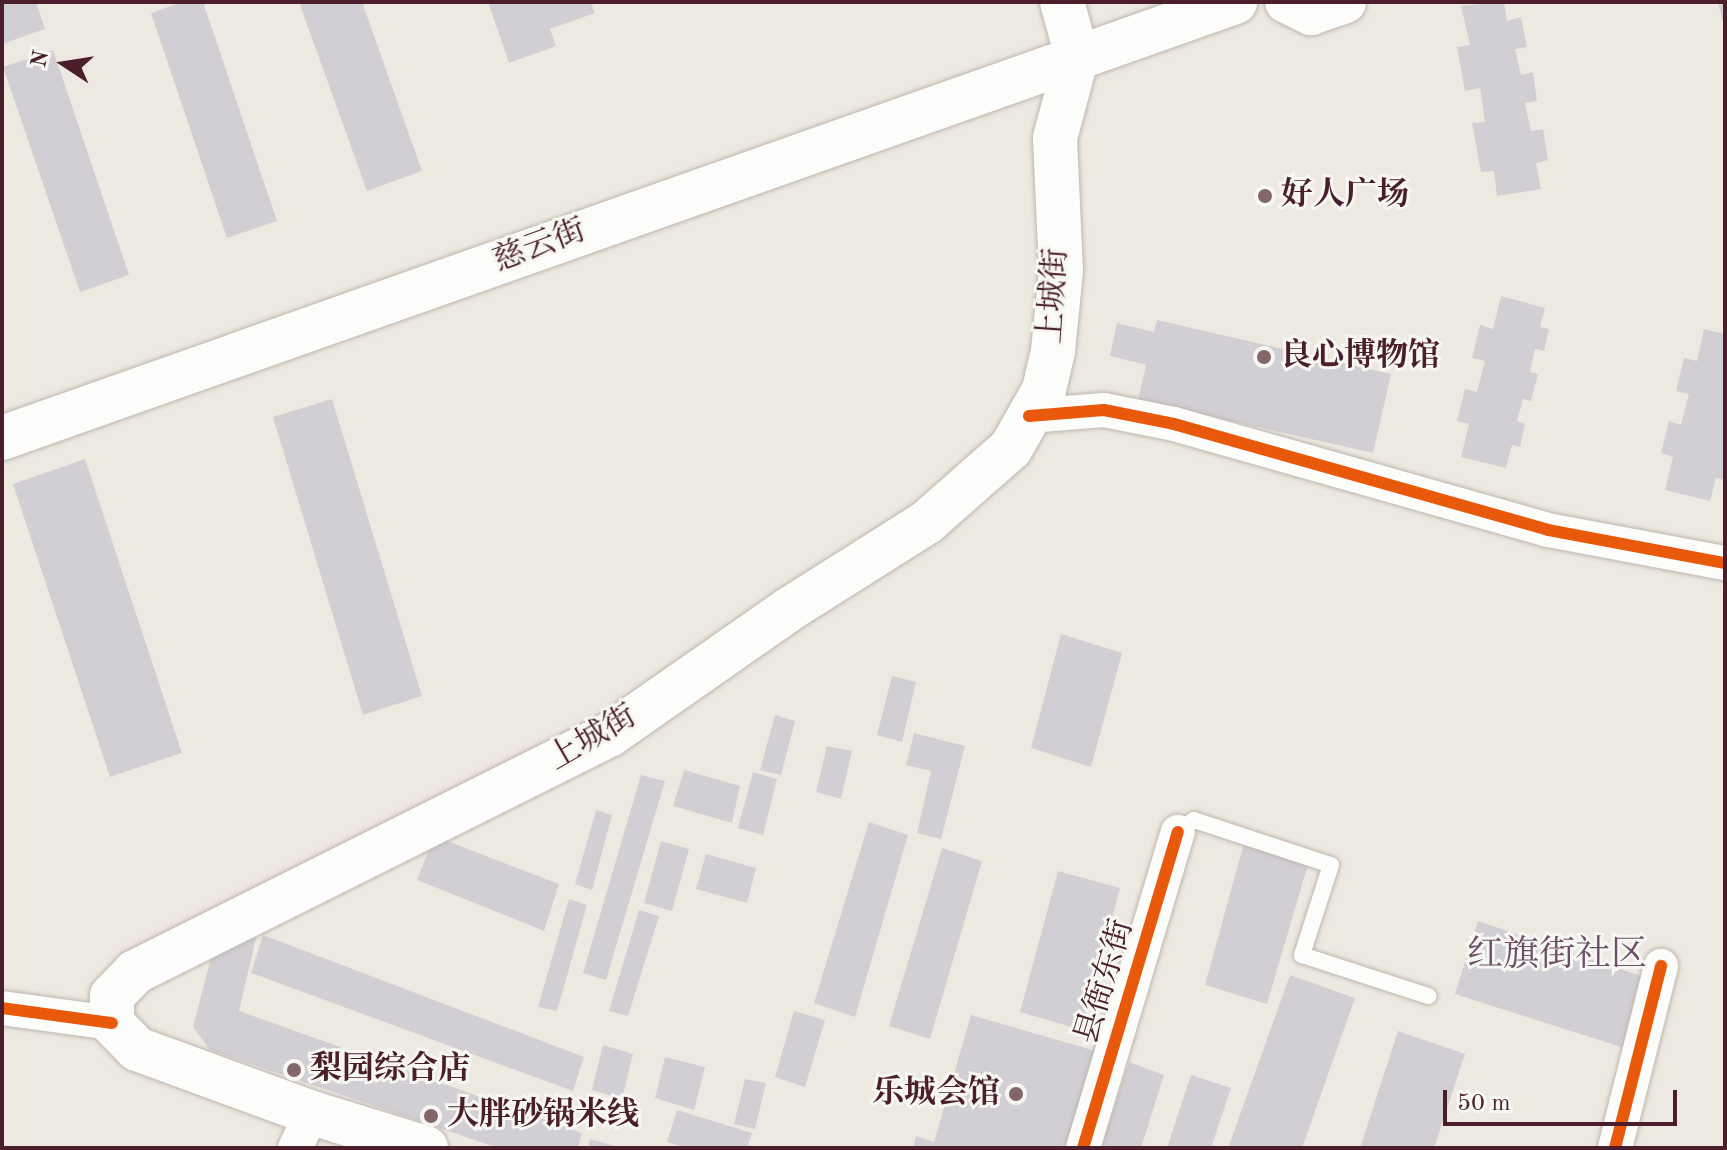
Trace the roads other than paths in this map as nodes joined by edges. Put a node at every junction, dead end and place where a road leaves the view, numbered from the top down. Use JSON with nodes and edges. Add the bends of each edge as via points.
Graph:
{"nodes":[{"id":1,"x":1062,"y":2,"type":"edge"},
{"id":2,"x":1165,"y":2,"type":"edge"},
{"id":3,"x":1235,"y":2,"type":"edge"},
{"id":4,"x":1286,"y":2,"type":"edge"},
{"id":5,"x":1345,"y":2,"type":"edge"},
{"id":6,"x":1077,"y":56,"type":"junction"},
{"id":7,"x":1029,"y":416,"type":"junction"},
{"id":8,"x":2,"y":438,"type":"edge"},
{"id":9,"x":1725,"y":563,"type":"edge"},
{"id":10,"x":1178,"y":832,"type":"joint"},
{"id":11,"x":1661,"y":966,"type":"dead end"},
{"id":12,"x":1428,"y":996,"type":"dead end"},
{"id":13,"x":2,"y":1008,"type":"edge"},
{"id":14,"x":112,"y":1023,"type":"junction"},
{"id":15,"x":303,"y":1131,"type":"edge"},
{"id":16,"x":426,"y":1148,"type":"edge"},
{"id":17,"x":1083,"y":1148,"type":"edge"},
{"id":18,"x":1615,"y":1148,"type":"edge"}],
"edges":[{"from":1,"to":6,"type":"main road"},
{"from":2,"to":6,"type":"main road"},
{"from":3,"to":6,"type":"main road"},
{"from":4,"to":5,"type":"street","via":[[1311,14]]},
{"from":6,"to":7,"type":"main road","name":"上城街","via":[[1055,138],[1061,271],[1053,351],[1044,390]]},
{"from":6,"to":8,"type":"main road","name":"慈云街"},
{"from":7,"to":9,"type":"street","via":[[1104,410],[1174,424],[1548,530]]},
{"from":7,"to":14,"type":"main road","name":"上城街","via":[[1011,448],[927,522],[788,610],[609,735],[135,972],[112,996]]},
{"from":10,"to":12,"type":"lane","via":[[1194,820],[1331,865],[1302,955]]},
{"from":10,"to":17,"type":"street","name":"县衙东街"},
{"from":11,"to":18,"type":"street"},
{"from":13,"to":14,"type":"street"},
{"from":14,"to":15,"type":"main road","via":[[137,1049]]},
{"from":15,"to":16,"type":"main road"}]}
